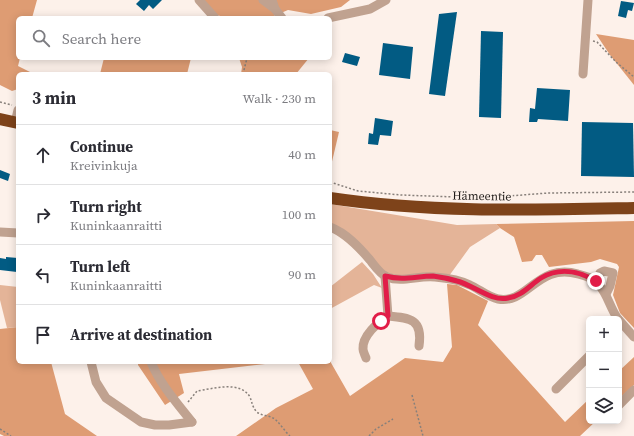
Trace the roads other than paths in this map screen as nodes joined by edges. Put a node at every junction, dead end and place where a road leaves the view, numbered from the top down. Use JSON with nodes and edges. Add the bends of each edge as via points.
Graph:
{"nodes":[{"id":1,"x":199,"y":0,"type":"edge"},
{"id":2,"x":263,"y":0,"type":"edge"},
{"id":3,"x":386,"y":0,"type":"edge"},
{"id":4,"x":588,"y":0,"type":"edge"},
{"id":5,"x":274,"y":5,"type":"edge"},
{"id":6,"x":213,"y":16,"type":"edge"},
{"id":7,"x":281,"y":16,"type":"edge"},
{"id":8,"x":332,"y":17,"type":"edge"},
{"id":9,"x":583,"y":74,"type":"dead end"},
{"id":10,"x":0,"y":119,"type":"edge"},
{"id":11,"x":16,"y":123,"type":"edge"},
{"id":12,"x":332,"y":198,"type":"edge"},
{"id":13,"x":634,"y":208,"type":"edge"},
{"id":14,"x":332,"y":229,"type":"edge"},
{"id":15,"x":0,"y":232,"type":"edge"},
{"id":16,"x":16,"y":233,"type":"edge"},
{"id":17,"x":385,"y":276,"type":"junction"},
{"id":18,"x":596,"y":281,"type":"junction"},
{"id":19,"x":606,"y":294,"type":"junction"},
{"id":20,"x":388,"y":316,"type":"junction"},
{"id":21,"x":615,"y":316,"type":"edge"},
{"id":22,"x":622,"y":324,"type":"edge"},
{"id":23,"x":634,"y":337,"type":"edge"},
{"id":24,"x":419,"y":346,"type":"dead end"},
{"id":25,"x":366,"y":358,"type":"dead end"},
{"id":26,"x":586,"y":359,"type":"edge"},
{"id":27,"x":92,"y":364,"type":"edge"},
{"id":28,"x":152,"y":364,"type":"edge"},
{"id":29,"x":556,"y":389,"type":"dead end"},
{"id":30,"x":634,"y":390,"type":"edge"},
{"id":31,"x":622,"y":402,"type":"edge"}],
"edges":[{"from":1,"to":6,"type":"street"},
{"from":2,"to":5,"type":"street"},
{"from":3,"to":8,"type":"street","via":[[370,9]]},
{"from":4,"to":9,"type":"street"},
{"from":5,"to":7,"type":"street"},
{"from":10,"to":11,"type":"highway"},
{"from":12,"to":13,"type":"highway","name":"Hämeentie","via":[[448,210]]},
{"from":14,"to":17,"type":"street","via":[[355,244]]},
{"from":15,"to":16,"type":"street"},
{"from":17,"to":18,"type":"street","via":[[396,279],[433,276],[449,279],[470,285],[497,299],[521,294],[542,278],[562,271],[587,276]]},
{"from":17,"to":20,"type":"street"},
{"from":18,"to":19,"type":"street"},
{"from":18,"to":19,"type":"street","via":[[604,271],[613,273]]},
{"from":19,"to":21,"type":"street"},
{"from":20,"to":24,"type":"street","via":[[414,321],[419,328]]},
{"from":20,"to":25,"type":"street","via":[[373,327],[364,342]]},
{"from":22,"to":23,"type":"street"},
{"from":26,"to":29,"type":"street"},
{"from":27,"to":28,"type":"street","via":[[96,382],[106,398],[141,422],[169,425],[192,422]]},
{"from":30,"to":31,"type":"street"}]}
